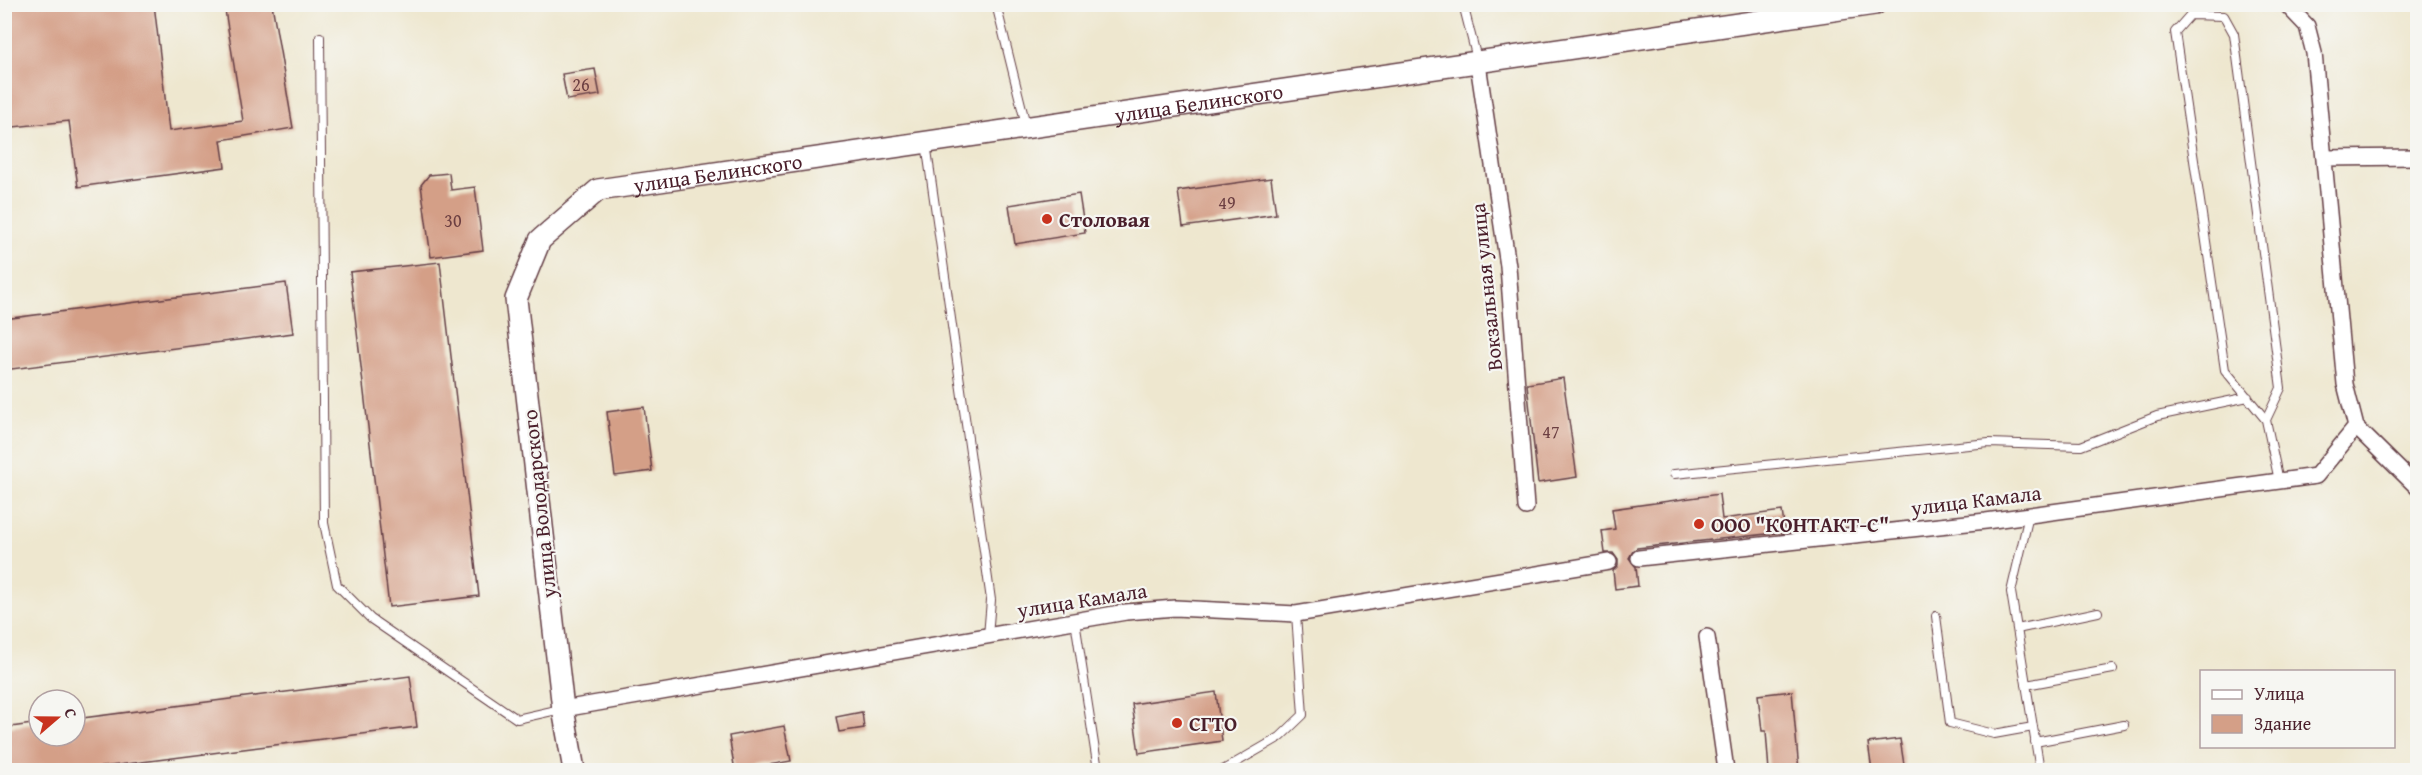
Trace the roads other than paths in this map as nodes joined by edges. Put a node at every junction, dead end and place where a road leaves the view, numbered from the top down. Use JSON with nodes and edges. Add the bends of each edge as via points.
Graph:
{"nodes":[{"id":1,"x":996,"y":4,"type":"edge"},
{"id":2,"x":1462,"y":4,"type":"edge"},
{"id":3,"x":1875,"y":4,"type":"edge"},
{"id":4,"x":2286,"y":4,"type":"edge"},
{"id":5,"x":320,"y":37,"type":"dead end"},
{"id":6,"x":1478,"y":64,"type":"junction"},
{"id":7,"x":1027,"y":126,"type":"junction"},
{"id":8,"x":926,"y":141,"type":"junction"},
{"id":9,"x":2418,"y":157,"type":"edge"},
{"id":10,"x":2324,"y":158,"type":"junction"},
{"id":11,"x":540,"y":240,"type":"joint"},
{"id":12,"x":2248,"y":397,"type":"junction"},
{"id":13,"x":2266,"y":420,"type":"junction"},
{"id":14,"x":2356,"y":427,"type":"junction"},
{"id":15,"x":1674,"y":474,"type":"dead end"},
{"id":16,"x":2279,"y":481,"type":"junction"},
{"id":17,"x":2418,"y":488,"type":"edge"},
{"id":18,"x":1526,"y":507,"type":"dead end"},
{"id":19,"x":2029,"y":515,"type":"junction"},
{"id":20,"x":1639,"y":558,"type":"dead end"},
{"id":21,"x":1608,"y":561,"type":"dead end"},
{"id":22,"x":2098,"y":612,"type":"dead end"},
{"id":23,"x":1296,"y":615,"type":"junction"},
{"id":24,"x":1936,"y":616,"type":"dead end"},
{"id":25,"x":1076,"y":621,"type":"junction"},
{"id":26,"x":2017,"y":629,"type":"junction"},
{"id":27,"x":988,"y":636,"type":"junction"},
{"id":28,"x":1707,"y":637,"type":"dead end"},
{"id":29,"x":2113,"y":669,"type":"dead end"},
{"id":30,"x":2026,"y":685,"type":"junction"},
{"id":31,"x":563,"y":709,"type":"junction"},
{"id":32,"x":2124,"y":725,"type":"dead end"},
{"id":33,"x":2033,"y":727,"type":"junction"},
{"id":34,"x":2035,"y":742,"type":"junction"},
{"id":35,"x":574,"y":771,"type":"edge"},
{"id":36,"x":1098,"y":771,"type":"edge"},
{"id":37,"x":1223,"y":771,"type":"edge"},
{"id":38,"x":1726,"y":771,"type":"edge"},
{"id":39,"x":2040,"y":771,"type":"edge"}],
"edges":[{"from":1,"to":7,"type":"lane"},
{"from":2,"to":6,"type":"lane"},
{"from":3,"to":6,"type":"street","name":"улица Белинского"},
{"from":4,"to":10,"type":"street","via":[[2307,26],[2314,53]]},
{"from":5,"to":31,"type":"lane","via":[[324,523],[337,585],[371,618],[517,719]]},
{"from":6,"to":7,"type":"street","name":"улица Белинского"},
{"from":6,"to":18,"type":"street","name":"Вокзальная улица","via":[[1508,266]]},
{"from":7,"to":8,"type":"street","name":"улица Белинского"},
{"from":8,"to":11,"type":"street","name":"улица Белинского","via":[[598,190]]},
{"from":8,"to":27,"type":"lane","via":[[991,600]]},
{"from":9,"to":10,"type":"street"},
{"from":10,"to":14,"type":"street","via":[[2345,384]]},
{"from":11,"to":31,"type":"street","name":"улица Володарского","via":[[516,299]]},
{"from":12,"to":13,"type":"lane"},
{"from":12,"to":13,"type":"lane","via":[[2225,370],[2223,358],[2175,32],[2190,15],[2224,16],[2235,34],[2281,388]]},
{"from":12,"to":15,"type":"lane","via":[[2157,416],[2081,446],[1989,443]]},
{"from":13,"to":16,"type":"lane"},
{"from":14,"to":16,"type":"street","name":"улица Камала","via":[[2316,476]]},
{"from":14,"to":17,"type":"street"},
{"from":16,"to":19,"type":"street","name":"улица Камала"},
{"from":19,"to":20,"type":"street","name":"улица Камала"},
{"from":19,"to":26,"type":"lane","via":[[2011,592]]},
{"from":21,"to":23,"type":"street","name":"улица Камала"},
{"from":22,"to":26,"type":"lane"},
{"from":23,"to":25,"type":"street","name":"улица Камала","via":[[1175,608]]},
{"from":23,"to":37,"type":"lane","via":[[1303,715],[1280,737]]},
{"from":24,"to":33,"type":"lane","via":[[1950,723],[1994,734]]},
{"from":25,"to":27,"type":"street","name":"улица Камала"},
{"from":25,"to":36,"type":"lane"},
{"from":26,"to":30,"type":"lane"},
{"from":27,"to":31,"type":"street","name":"улица Камала"},
{"from":28,"to":38,"type":"street"},
{"from":29,"to":30,"type":"lane"},
{"from":30,"to":33,"type":"lane"},
{"from":31,"to":35,"type":"street","name":"улица Володарского"},
{"from":32,"to":34,"type":"lane"},
{"from":33,"to":34,"type":"lane"},
{"from":34,"to":39,"type":"lane"}]}
